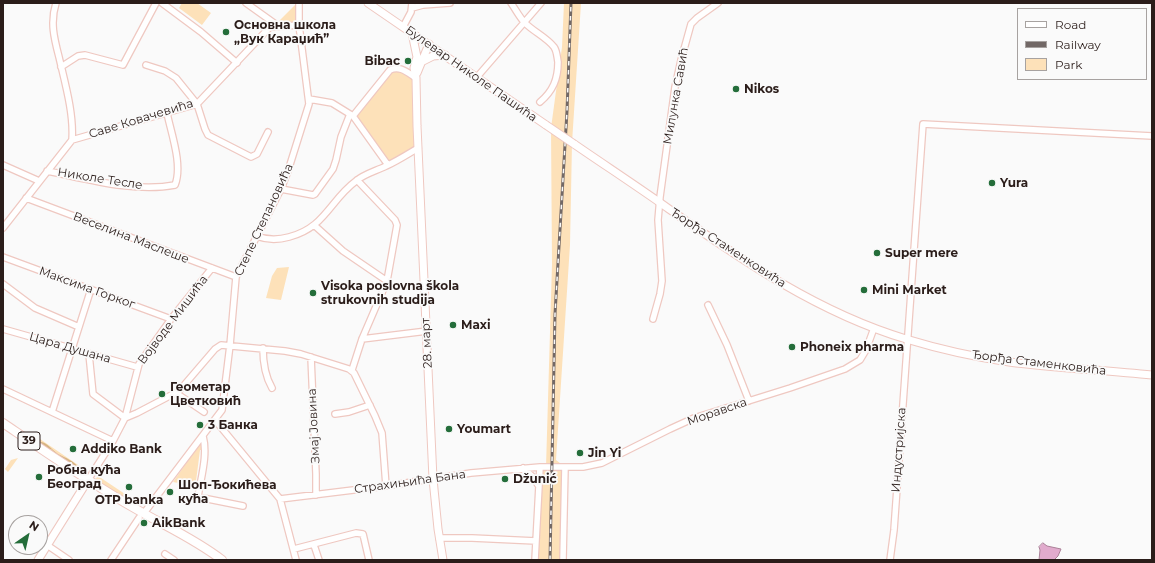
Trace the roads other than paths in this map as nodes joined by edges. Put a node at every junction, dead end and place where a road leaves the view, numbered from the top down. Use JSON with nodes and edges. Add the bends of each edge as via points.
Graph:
{"nodes":[{"id":1,"x":56,"y":3,"type":"edge"},
{"id":2,"x":156,"y":3,"type":"edge"},
{"id":3,"x":162,"y":3,"type":"edge"},
{"id":4,"x":246,"y":3,"type":"edge"},
{"id":5,"x":299,"y":3,"type":"edge"},
{"id":6,"x":368,"y":3,"type":"edge"},
{"id":7,"x":449,"y":3,"type":"edge"},
{"id":8,"x":512,"y":3,"type":"edge"},
{"id":9,"x":541,"y":3,"type":"edge"},
{"id":10,"x":718,"y":3,"type":"edge"},
{"id":11,"x":412,"y":6,"type":"edge"},
{"id":12,"x":525,"y":23,"type":"junction"},
{"id":13,"x":299,"y":25,"type":"junction"},
{"id":14,"x":270,"y":27,"type":"junction"},
{"id":15,"x":403,"y":27,"type":"junction"},
{"id":16,"x":412,"y":33,"type":"junction"},
{"id":17,"x":429,"y":44,"type":"junction"},
{"id":18,"x":445,"y":55,"type":"junction"},
{"id":19,"x":419,"y":59,"type":"junction"},
{"id":20,"x":237,"y":63,"type":"junction"},
{"id":21,"x":146,"y":65,"type":"dead end"},
{"id":22,"x":61,"y":67,"type":"junction"},
{"id":23,"x":477,"y":77,"type":"junction"},
{"id":24,"x":416,"y":78,"type":"junction"},
{"id":25,"x":309,"y":99,"type":"junction"},
{"id":26,"x":540,"y":102,"type":"dead end"},
{"id":27,"x":197,"y":104,"type":"junction"},
{"id":28,"x":166,"y":113,"type":"junction"},
{"id":29,"x":352,"y":115,"type":"junction"},
{"id":30,"x":268,"y":132,"type":"dead end"},
{"id":31,"x":1152,"y":136,"type":"edge"},
{"id":32,"x":72,"y":140,"type":"junction"},
{"id":33,"x":574,"y":144,"type":"joint"},
{"id":34,"x":418,"y":148,"type":"junction"},
{"id":35,"x":3,"y":165,"type":"edge"},
{"id":36,"x":388,"y":165,"type":"junction"},
{"id":37,"x":47,"y":171,"type":"junction"},
{"id":38,"x":357,"y":180,"type":"junction"},
{"id":39,"x":40,"y":181,"type":"junction"},
{"id":40,"x":281,"y":189,"type":"junction"},
{"id":41,"x":26,"y":198,"type":"junction"},
{"id":42,"x":660,"y":203,"type":"junction"},
{"id":43,"x":314,"y":226,"type":"junction"},
{"id":44,"x":3,"y":228,"type":"edge"},
{"id":45,"x":256,"y":236,"type":"junction"},
{"id":46,"x":3,"y":257,"type":"edge"},
{"id":47,"x":212,"y":268,"type":"junction"},
{"id":48,"x":236,"y":277,"type":"junction"},
{"id":49,"x":387,"y":282,"type":"junction"},
{"id":50,"x":3,"y":284,"type":"edge"},
{"id":51,"x":91,"y":289,"type":"junction"},
{"id":52,"x":708,"y":305,"type":"dead end"},
{"id":53,"x":171,"y":319,"type":"junction"},
{"id":54,"x":653,"y":319,"type":"dead end"},
{"id":55,"x":79,"y":327,"type":"junction"},
{"id":56,"x":874,"y":328,"type":"junction"},
{"id":57,"x":3,"y":329,"type":"edge"},
{"id":58,"x":427,"y":331,"type":"junction"},
{"id":59,"x":362,"y":340,"type":"junction"},
{"id":60,"x":907,"y":340,"type":"junction"},
{"id":61,"x":230,"y":345,"type":"junction"},
{"id":62,"x":263,"y":348,"type":"junction"},
{"id":63,"x":72,"y":349,"type":"junction"},
{"id":64,"x":89,"y":354,"type":"junction"},
{"id":65,"x":311,"y":357,"type":"junction"},
{"id":66,"x":137,"y":367,"type":"junction"},
{"id":67,"x":352,"y":370,"type":"junction"},
{"id":68,"x":1152,"y":375,"type":"edge"},
{"id":69,"x":272,"y":388,"type":"dead end"},
{"id":70,"x":3,"y":389,"type":"edge"},
{"id":71,"x":176,"y":393,"type":"junction"},
{"id":72,"x":749,"y":401,"type":"junction"},
{"id":73,"x":370,"y":404,"type":"junction"},
{"id":74,"x":52,"y":412,"type":"junction"},
{"id":75,"x":204,"y":412,"type":"dead end"},
{"id":76,"x":336,"y":414,"type":"dead end"},
{"id":77,"x":125,"y":418,"type":"junction"},
{"id":78,"x":216,"y":420,"type":"junction"},
{"id":79,"x":3,"y":424,"type":"edge"},
{"id":80,"x":203,"y":436,"type":"junction"},
{"id":81,"x":113,"y":441,"type":"junction"},
{"id":82,"x":540,"y":467,"type":"junction"},
{"id":83,"x":565,"y":467,"type":"junction"},
{"id":84,"x":523,"y":468,"type":"junction"},
{"id":85,"x":433,"y":479,"type":"junction"},
{"id":86,"x":88,"y":480,"type":"junction"},
{"id":87,"x":386,"y":486,"type":"junction"},
{"id":88,"x":539,"y":487,"type":"junction"},
{"id":89,"x":316,"y":495,"type":"junction"},
{"id":90,"x":280,"y":499,"type":"junction"},
{"id":91,"x":243,"y":506,"type":"dead end"},
{"id":92,"x":142,"y":516,"type":"junction"},
{"id":93,"x":439,"y":538,"type":"junction"},
{"id":94,"x":536,"y":541,"type":"junction"},
{"id":95,"x":48,"y":543,"type":"edge"},
{"id":96,"x":314,"y":545,"type":"junction"},
{"id":97,"x":48,"y":546,"type":"edge"},
{"id":98,"x":294,"y":549,"type":"junction"},
{"id":99,"x":165,"y":554,"type":"dead end"},
{"id":100,"x":69,"y":560,"type":"edge"},
{"id":101,"x":111,"y":560,"type":"edge"},
{"id":102,"x":174,"y":560,"type":"edge"},
{"id":103,"x":222,"y":560,"type":"edge"},
{"id":104,"x":296,"y":560,"type":"edge"},
{"id":105,"x":318,"y":560,"type":"edge"},
{"id":106,"x":369,"y":560,"type":"edge"},
{"id":107,"x":443,"y":560,"type":"edge"},
{"id":108,"x":535,"y":560,"type":"edge"},
{"id":109,"x":563,"y":560,"type":"edge"},
{"id":110,"x":890,"y":560,"type":"edge"}],
"edges":[{"from":1,"to":22,"type":"street","via":[[53,31]]},
{"from":2,"to":22,"type":"street","via":[[123,65],[85,54]]},
{"from":3,"to":20,"type":"street"},
{"from":4,"to":14,"type":"street","via":[[274,23]]},
{"from":5,"to":13,"type":"street","name":"Степе Степановића"},
{"from":6,"to":15,"type":"street","name":"Булевар Николе Пашића"},
{"from":7,"to":11,"type":"street"},
{"from":8,"to":12,"type":"street"},
{"from":9,"to":12,"type":"street"},
{"from":10,"to":42,"type":"street","name":"Милунка Савић","via":[[697,18],[688,31],[675,88]]},
{"from":11,"to":15,"type":"street"},
{"from":12,"to":23,"type":"street"},
{"from":12,"to":26,"type":"street","via":[[549,42],[557,54],[555,84]]},
{"from":13,"to":14,"type":"street"},
{"from":13,"to":25,"type":"street","name":"Степе Степановића"},
{"from":14,"to":20,"type":"street","name":"Саве Ковачевића"},
{"from":15,"to":16,"type":"street","name":"Булевар Николе Пашића"},
{"from":16,"to":17,"type":"street","name":"Булевар Николе Пашића"},
{"from":16,"to":19,"type":"street"},
{"from":17,"to":18,"type":"street","name":"Булевар Николе Пашића"},
{"from":17,"to":19,"type":"street","name":"28. март"},
{"from":18,"to":19,"type":"street"},
{"from":18,"to":23,"type":"street","name":"Булевар Николе Пашића"},
{"from":19,"to":24,"type":"street","name":"28. март"},
{"from":20,"to":27,"type":"street","name":"Саве Ковачевића"},
{"from":21,"to":27,"type":"street","via":[[172,75]]},
{"from":22,"to":32,"type":"street","via":[[72,123]]},
{"from":23,"to":33,"type":"street","name":"Булевар Николе Пашића","bridge":true},
{"from":24,"to":29,"type":"street","via":[[395,67]]},
{"from":24,"to":34,"type":"street","name":"28. март"},
{"from":25,"to":29,"type":"street","via":[[332,103]]},
{"from":25,"to":40,"type":"street","name":"Степе Степановића","via":[[308,110]]},
{"from":27,"to":28,"type":"street","name":"Саве Ковачевића"},
{"from":27,"to":30,"type":"street","via":[[207,134],[249,157],[257,154]]},
{"from":28,"to":32,"type":"street","name":"Саве Ковачевића"},
{"from":28,"to":37,"type":"street","name":"Николе Тесле","via":[[177,163],[175,185],[126,186]]},
{"from":29,"to":36,"type":"street"},
{"from":29,"to":40,"type":"street","via":[[341,137],[332,169],[315,194]]},
{"from":31,"to":60,"type":"street","name":"Индустријска","via":[[923,124]]},
{"from":32,"to":37,"type":"street"},
{"from":33,"to":42,"type":"street","name":"Ђорђа Стаменковића"},
{"from":34,"to":36,"type":"street"},
{"from":34,"to":58,"type":"street","name":"28. март"},
{"from":35,"to":39,"type":"street"},
{"from":36,"to":38,"type":"street"},
{"from":37,"to":39,"type":"street"},
{"from":38,"to":43,"type":"street"},
{"from":38,"to":49,"type":"street","via":[[397,222]]},
{"from":39,"to":41,"type":"street"},
{"from":40,"to":45,"type":"street","name":"Степе Степановића"},
{"from":41,"to":44,"type":"street"},
{"from":41,"to":47,"type":"street","name":"Веселина Маслеше"},
{"from":42,"to":54,"type":"street","name":"Милунка Савић","via":[[658,220],[662,280]]},
{"from":42,"to":56,"type":"street","name":"Ђорђа Стаменковића","via":[[774,279]]},
{"from":43,"to":45,"type":"street","via":[[298,235],[283,239]]},
{"from":43,"to":49,"type":"street","via":[[343,251]]},
{"from":45,"to":48,"type":"street","name":"Степе Степановића"},
{"from":46,"to":51,"type":"street","name":"Максима Горког"},
{"from":47,"to":48,"type":"street","name":"Веселина Маслеше"},
{"from":47,"to":53,"type":"street","name":"Војводе Мишића"},
{"from":48,"to":61,"type":"street","name":"Степе Степановића"},
{"from":49,"to":59,"type":"street"},
{"from":50,"to":55,"type":"street","via":[[30,305]]},
{"from":51,"to":53,"type":"street","name":"Максима Горког"},
{"from":51,"to":55,"type":"street"},
{"from":52,"to":72,"type":"street"},
{"from":53,"to":66,"type":"street","name":"Војводе Мишића"},
{"from":55,"to":63,"type":"street"},
{"from":56,"to":60,"type":"street","name":"Ђорђа Стаменковића"},
{"from":56,"to":72,"type":"street","name":"Моравска","via":[[860,360],[845,369]]},
{"from":57,"to":63,"type":"street","name":"Цара Душана"},
{"from":58,"to":59,"type":"street"},
{"from":58,"to":85,"type":"street","name":"28. март"},
{"from":59,"to":67,"type":"street"},
{"from":60,"to":68,"type":"street","name":"Ђорђа Стаменковића","via":[[1008,362]]},
{"from":60,"to":110,"type":"street","name":"Индустријска"},
{"from":61,"to":62,"type":"street"},
{"from":61,"to":71,"type":"street","via":[[221,345],[215,349]]},
{"from":61,"to":78,"type":"street","name":"Степе Степановића","via":[[223,407]]},
{"from":62,"to":65,"type":"street"},
{"from":62,"to":69,"type":"street","via":[[265,369]]},
{"from":63,"to":64,"type":"street","name":"Цара Душана"},
{"from":63,"to":74,"type":"street"},
{"from":64,"to":66,"type":"street","name":"Цара Душана"},
{"from":64,"to":77,"type":"street","via":[[93,394]]},
{"from":65,"to":67,"type":"street"},
{"from":65,"to":89,"type":"street","name":"Змај Јовина"},
{"from":66,"to":77,"type":"street","name":"Војводе Мишића"},
{"from":67,"to":73,"type":"street"},
{"from":70,"to":74,"type":"street"},
{"from":71,"to":75,"type":"street"},
{"from":71,"to":77,"type":"street"},
{"from":72,"to":83,"type":"street","name":"Моравска","via":[[670,428],[602,463]]},
{"from":73,"to":76,"type":"street"},
{"from":73,"to":87,"type":"street","via":[[382,433]]},
{"from":74,"to":81,"type":"street"},
{"from":77,"to":81,"type":"street","name":"Војводе Мишића"},
{"from":78,"to":80,"type":"street"},
{"from":78,"to":90,"type":"street"},
{"from":79,"to":86,"type":"main road","number":"39"},
{"from":80,"to":91,"type":"street","via":[[205,446],[198,497]]},
{"from":80,"to":92,"type":"street"},
{"from":81,"to":86,"type":"street","name":"Војводе Мишића"},
{"from":82,"to":83,"type":"street","name":"Моравска"},
{"from":82,"to":84,"type":"street","name":"Страхињића Бана"},
{"from":82,"to":88,"type":"street"},
{"from":83,"to":109,"type":"street"},
{"from":84,"to":85,"type":"street","name":"Страхињића Бана"},
{"from":84,"to":88,"type":"street"},
{"from":85,"to":87,"type":"street","name":"Страхињића Бана"},
{"from":85,"to":93,"type":"street","name":"28. март"},
{"from":86,"to":92,"type":"main road","number":"39"},
{"from":86,"to":95,"type":"street"},
{"from":87,"to":89,"type":"street","name":"Страхињића Бана"},
{"from":88,"to":94,"type":"street"},
{"from":89,"to":90,"type":"street","name":"Страхињића Бана"},
{"from":90,"to":98,"type":"street"},
{"from":92,"to":101,"type":"street"},
{"from":92,"to":103,"type":"main road","number":"39","via":[[190,538]]},
{"from":93,"to":94,"type":"street"},
{"from":93,"to":107,"type":"street","name":"28. март"},
{"from":94,"to":108,"type":"street"},
{"from":96,"to":98,"type":"street"},
{"from":96,"to":105,"type":"street"},
{"from":96,"to":106,"type":"street","via":[[356,533],[363,534]]},
{"from":97,"to":100,"type":"street"},
{"from":98,"to":104,"type":"street"},
{"from":99,"to":102,"type":"street"}]}
